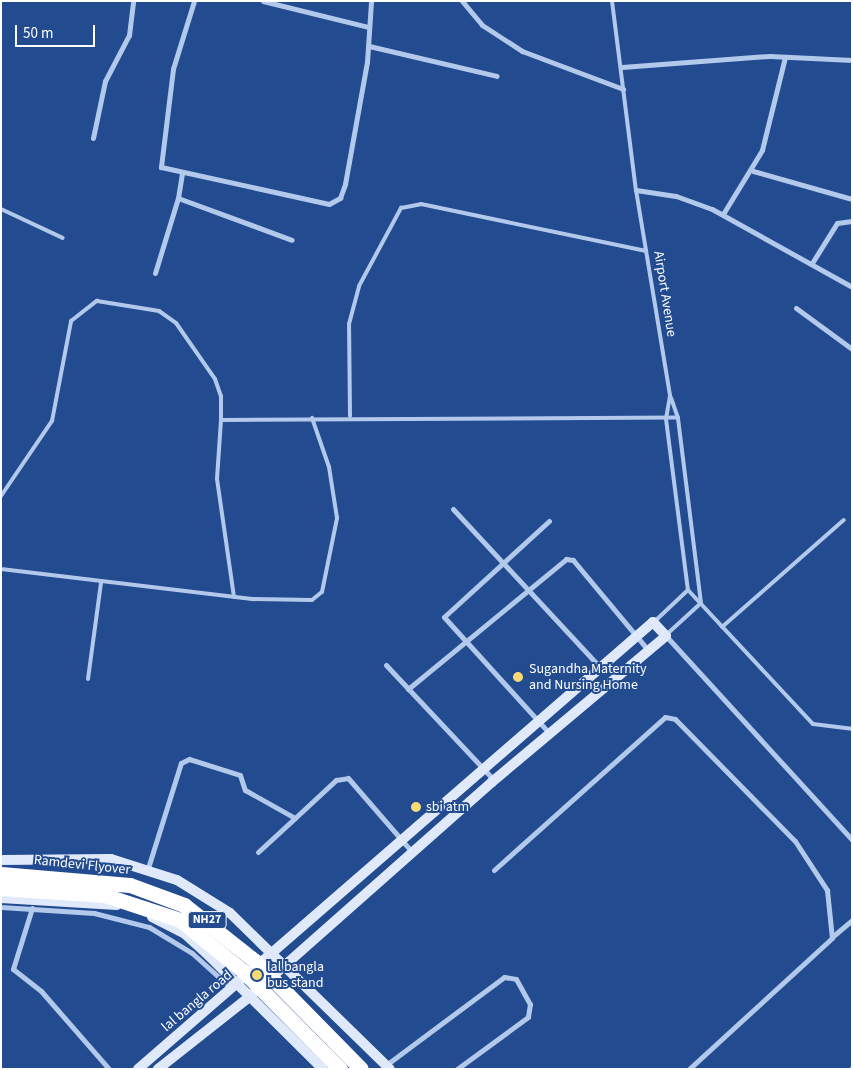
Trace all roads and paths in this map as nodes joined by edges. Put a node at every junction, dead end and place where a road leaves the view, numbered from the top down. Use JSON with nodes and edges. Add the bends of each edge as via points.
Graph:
{"nodes":[{"id":1,"x":133,"y":1,"type":"edge"},
{"id":2,"x":194,"y":1,"type":"edge"},
{"id":3,"x":264,"y":1,"type":"edge"},
{"id":4,"x":371,"y":1,"type":"edge"},
{"id":5,"x":462,"y":1,"type":"edge"},
{"id":6,"x":612,"y":1,"type":"edge"},
{"id":7,"x":285,"y":4,"type":"edge"},
{"id":8,"x":368,"y":27,"type":"junction"},
{"id":9,"x":369,"y":46,"type":"junction"},
{"id":10,"x":785,"y":57,"type":"junction"},
{"id":11,"x":852,"y":60,"type":"edge"},
{"id":12,"x":622,"y":67,"type":"junction"},
{"id":13,"x":497,"y":76,"type":"dead end"},
{"id":14,"x":623,"y":89,"type":"junction"},
{"id":15,"x":93,"y":138,"type":"dead end"},
{"id":16,"x":753,"y":171,"type":"junction"},
{"id":17,"x":182,"y":173,"type":"junction"},
{"id":18,"x":636,"y":190,"type":"junction"},
{"id":19,"x":178,"y":198,"type":"junction"},
{"id":20,"x":852,"y":199,"type":"edge"},
{"id":21,"x":1,"y":209,"type":"edge"},
{"id":22,"x":724,"y":214,"type":"junction"},
{"id":23,"x":852,"y":221,"type":"edge"},
{"id":24,"x":62,"y":238,"type":"dead end"},
{"id":25,"x":292,"y":240,"type":"dead end"},
{"id":26,"x":646,"y":251,"type":"junction"},
{"id":27,"x":812,"y":263,"type":"junction"},
{"id":28,"x":156,"y":273,"type":"dead end"},
{"id":29,"x":852,"y":287,"type":"edge"},
{"id":30,"x":796,"y":308,"type":"dead end"},
{"id":31,"x":852,"y":350,"type":"edge"},
{"id":32,"x":670,"y":396,"type":"junction"},
{"id":33,"x":350,"y":416,"type":"junction"},
{"id":34,"x":312,"y":418,"type":"junction"},
{"id":35,"x":678,"y":418,"type":"junction"},
{"id":36,"x":666,"y":419,"type":"junction"},
{"id":37,"x":221,"y":420,"type":"junction"},
{"id":38,"x":1,"y":496,"type":"edge"},
{"id":39,"x":453,"y":509,"type":"dead end"},
{"id":40,"x":844,"y":520,"type":"dead end"},
{"id":41,"x":549,"y":521,"type":"dead end"},
{"id":42,"x":504,"y":560,"type":"junction"},
{"id":43,"x":1,"y":569,"type":"edge"},
{"id":44,"x":100,"y":583,"type":"junction"},
{"id":45,"x":529,"y":590,"type":"junction"},
{"id":46,"x":688,"y":590,"type":"junction"},
{"id":47,"x":234,"y":597,"type":"junction"},
{"id":48,"x":701,"y":603,"type":"junction"},
{"id":49,"x":653,"y":622,"type":"junction"},
{"id":50,"x":722,"y":627,"type":"junction"},
{"id":51,"x":637,"y":636,"type":"junction"},
{"id":52,"x":666,"y":636,"type":"junction"},
{"id":53,"x":466,"y":641,"type":"junction"},
{"id":54,"x":648,"y":650,"type":"junction"},
{"id":55,"x":386,"y":665,"type":"dead end"},
{"id":56,"x":601,"y":669,"type":"junction"},
{"id":57,"x":88,"y":679,"type":"dead end"},
{"id":58,"x":408,"y":689,"type":"junction"},
{"id":59,"x":539,"y":723,"type":"junction"},
{"id":60,"x":852,"y":729,"type":"edge"},
{"id":61,"x":549,"y":733,"type":"junction"},
{"id":62,"x":485,"y":771,"type":"junction"},
{"id":63,"x":494,"y":780,"type":"junction"},
{"id":64,"x":295,"y":818,"type":"junction"},
{"id":65,"x":431,"y":819,"type":"junction"},
{"id":66,"x":439,"y":828,"type":"junction"},
{"id":67,"x":852,"y":840,"type":"edge"},
{"id":68,"x":404,"y":842,"type":"junction"},
{"id":69,"x":258,"y":852,"type":"dead end"},
{"id":70,"x":412,"y":852,"type":"junction"},
{"id":71,"x":1,"y":860,"type":"edge"},
{"id":72,"x":148,"y":868,"type":"junction"},
{"id":73,"x":494,"y":870,"type":"dead end"},
{"id":74,"x":1,"y":874,"type":"edge"},
{"id":75,"x":1,"y":888,"type":"edge"},
{"id":76,"x":1,"y":898,"type":"edge"},
{"id":77,"x":337,"y":898,"type":"junction"},
{"id":78,"x":1,"y":907,"type":"edge"},
{"id":79,"x":32,"y":908,"type":"junction"},
{"id":80,"x":346,"y":910,"type":"junction"},
{"id":81,"x":852,"y":920,"type":"edge"},
{"id":82,"x":832,"y":938,"type":"junction"},
{"id":83,"x":272,"y":953,"type":"junction"},
{"id":84,"x":285,"y":964,"type":"junction"},
{"id":85,"x":235,"y":988,"type":"junction"},
{"id":86,"x":248,"y":998,"type":"junction"},
{"id":87,"x":388,"y":1067,"type":"edge"},
{"id":88,"x":109,"y":1069,"type":"edge"},
{"id":89,"x":138,"y":1069,"type":"edge"},
{"id":90,"x":158,"y":1069,"type":"edge"},
{"id":91,"x":323,"y":1069,"type":"edge"},
{"id":92,"x":340,"y":1069,"type":"edge"},
{"id":93,"x":361,"y":1069,"type":"edge"},
{"id":94,"x":457,"y":1069,"type":"edge"},
{"id":95,"x":689,"y":1069,"type":"edge"}],
"edges":[{"from":1,"to":15,"type":"street","via":[[129,35],[105,81]]},
{"from":2,"to":17,"type":"street","via":[[173,69],[160,156],[165,170]]},
{"from":3,"to":7,"type":"street"},
{"from":4,"to":8,"type":"street"},
{"from":5,"to":14,"type":"street","via":[[482,25],[522,51]]},
{"from":6,"to":12,"type":"lane","name":"Airport Avenue"},
{"from":7,"to":8,"type":"street"},
{"from":8,"to":9,"type":"street"},
{"from":9,"to":13,"type":"street"},
{"from":9,"to":17,"type":"street","via":[[345,184],[335,202],[326,204]]},
{"from":10,"to":11,"type":"street"},
{"from":10,"to":12,"type":"street"},
{"from":10,"to":16,"type":"street"},
{"from":12,"to":14,"type":"lane","name":"Airport Avenue"},
{"from":14,"to":18,"type":"lane","name":"Airport Avenue"},
{"from":16,"to":20,"type":"street"},
{"from":16,"to":22,"type":"street"},
{"from":17,"to":19,"type":"street"},
{"from":18,"to":22,"type":"street","via":[[676,196]]},
{"from":18,"to":26,"type":"lane","name":"Airport Avenue"},
{"from":19,"to":25,"type":"street"},
{"from":19,"to":28,"type":"street"},
{"from":21,"to":24,"type":"lane"},
{"from":22,"to":27,"type":"street"},
{"from":23,"to":27,"type":"street","via":[[837,224]]},
{"from":26,"to":32,"type":"lane","name":"Airport Avenue"},
{"from":26,"to":33,"type":"lane","via":[[421,204],[401,208],[359,286],[348,324]]},
{"from":27,"to":29,"type":"street"},
{"from":30,"to":31,"type":"street"},
{"from":32,"to":35,"type":"lane"},
{"from":32,"to":36,"type":"lane","name":"Airport Avenue"},
{"from":33,"to":34,"type":"lane"},
{"from":33,"to":36,"type":"lane"},
{"from":34,"to":37,"type":"lane"},
{"from":34,"to":47,"type":"lane","via":[[337,500],[336,536],[322,592],[304,601]]},
{"from":35,"to":36,"type":"lane"},
{"from":35,"to":48,"type":"lane"},
{"from":36,"to":46,"type":"lane","name":"Airport Avenue"},
{"from":37,"to":38,"type":"lane","via":[[221,396],[215,379],[176,323],[159,311],[132,304],[91,303],[71,321],[52,421]]},
{"from":37,"to":47,"type":"lane","via":[[217,479]]},
{"from":39,"to":42,"type":"street"},
{"from":40,"to":50,"type":"lane"},
{"from":41,"to":42,"type":"street"},
{"from":42,"to":45,"type":"street"},
{"from":42,"to":53,"type":"street","via":[[445,614]]},
{"from":43,"to":44,"type":"lane"},
{"from":44,"to":47,"type":"lane"},
{"from":44,"to":57,"type":"lane"},
{"from":45,"to":51,"type":"street","via":[[566,559],[573,560]]},
{"from":45,"to":53,"type":"street"},
{"from":45,"to":56,"type":"street"},
{"from":46,"to":48,"type":"lane"},
{"from":46,"to":49,"type":"lane"},
{"from":48,"to":50,"type":"lane"},
{"from":48,"to":52,"type":"lane"},
{"from":49,"to":51,"type":"street","name":"lal bangla road"},
{"from":49,"to":52,"type":"street"},
{"from":50,"to":60,"type":"lane","via":[[814,724]]},
{"from":51,"to":54,"type":"street"},
{"from":51,"to":56,"type":"street","name":"lal bangla road"},
{"from":52,"to":54,"type":"street","name":"lal bangla road"},
{"from":52,"to":67,"type":"street"},
{"from":53,"to":58,"type":"street"},
{"from":53,"to":59,"type":"street"},
{"from":54,"to":61,"type":"street","name":"lal bangla road"},
{"from":55,"to":58,"type":"street"},
{"from":56,"to":59,"type":"street","name":"lal bangla road"},
{"from":58,"to":62,"type":"street"},
{"from":59,"to":61,"type":"street"},
{"from":59,"to":62,"type":"street","name":"lal bangla road"},
{"from":61,"to":63,"type":"street","name":"lal bangla road"},
{"from":62,"to":63,"type":"street"},
{"from":62,"to":65,"type":"street","name":"lal bangla road"},
{"from":63,"to":66,"type":"street","name":"lal bangla road"},
{"from":64,"to":68,"type":"street","via":[[336,780],[348,778]]},
{"from":64,"to":69,"type":"street"},
{"from":64,"to":72,"type":"street","via":[[245,790],[240,775],[184,760]]},
{"from":65,"to":66,"type":"street"},
{"from":65,"to":68,"type":"street","name":"lal bangla road"},
{"from":66,"to":70,"type":"street","name":"lal bangla road"},
{"from":68,"to":70,"type":"street"},
{"from":68,"to":77,"type":"street","name":"lal bangla road"},
{"from":70,"to":80,"type":"street","name":"lal bangla road"},
{"from":71,"to":72,"type":"street","via":[[111,859]]},
{"from":72,"to":83,"type":"street","via":[[230,913]]},
{"from":73,"to":82,"type":"street","via":[[657,719],[671,717],[795,841],[827,890]]},
{"from":74,"to":93,"type":"highway","name":"Ramdevi Flyover","number":"NH27","via":[[130,885],[184,905],[255,961]]},
{"from":75,"to":92,"type":"highway","name":"Ramdevi Flyover","number":"NH27","via":[[104,895],[180,920],[243,971]]},
{"from":76,"to":85,"type":"street","via":[[112,904],[156,919],[184,934]]},
{"from":77,"to":80,"type":"street"},
{"from":77,"to":83,"type":"street","name":"lal bangla road"},
{"from":78,"to":79,"type":"street"},
{"from":79,"to":85,"type":"street","via":[[94,913],[149,928],[192,952]]},
{"from":79,"to":88,"type":"street","via":[[13,969],[41,991]]},
{"from":80,"to":84,"type":"street","name":"lal bangla road"},
{"from":81,"to":82,"type":"street"},
{"from":82,"to":95,"type":"street"},
{"from":83,"to":84,"type":"street"},
{"from":83,"to":85,"type":"street","name":"lal bangla road"},
{"from":84,"to":86,"type":"street","name":"lal bangla road"},
{"from":84,"to":87,"type":"street"},
{"from":85,"to":86,"type":"street"},
{"from":85,"to":89,"type":"street","name":"lal bangla road"},
{"from":86,"to":90,"type":"street","name":"lal bangla road"},
{"from":86,"to":91,"type":"street"},
{"from":87,"to":94,"type":"street","via":[[504,977],[516,979],[530,1004],[528,1017]]}]}
